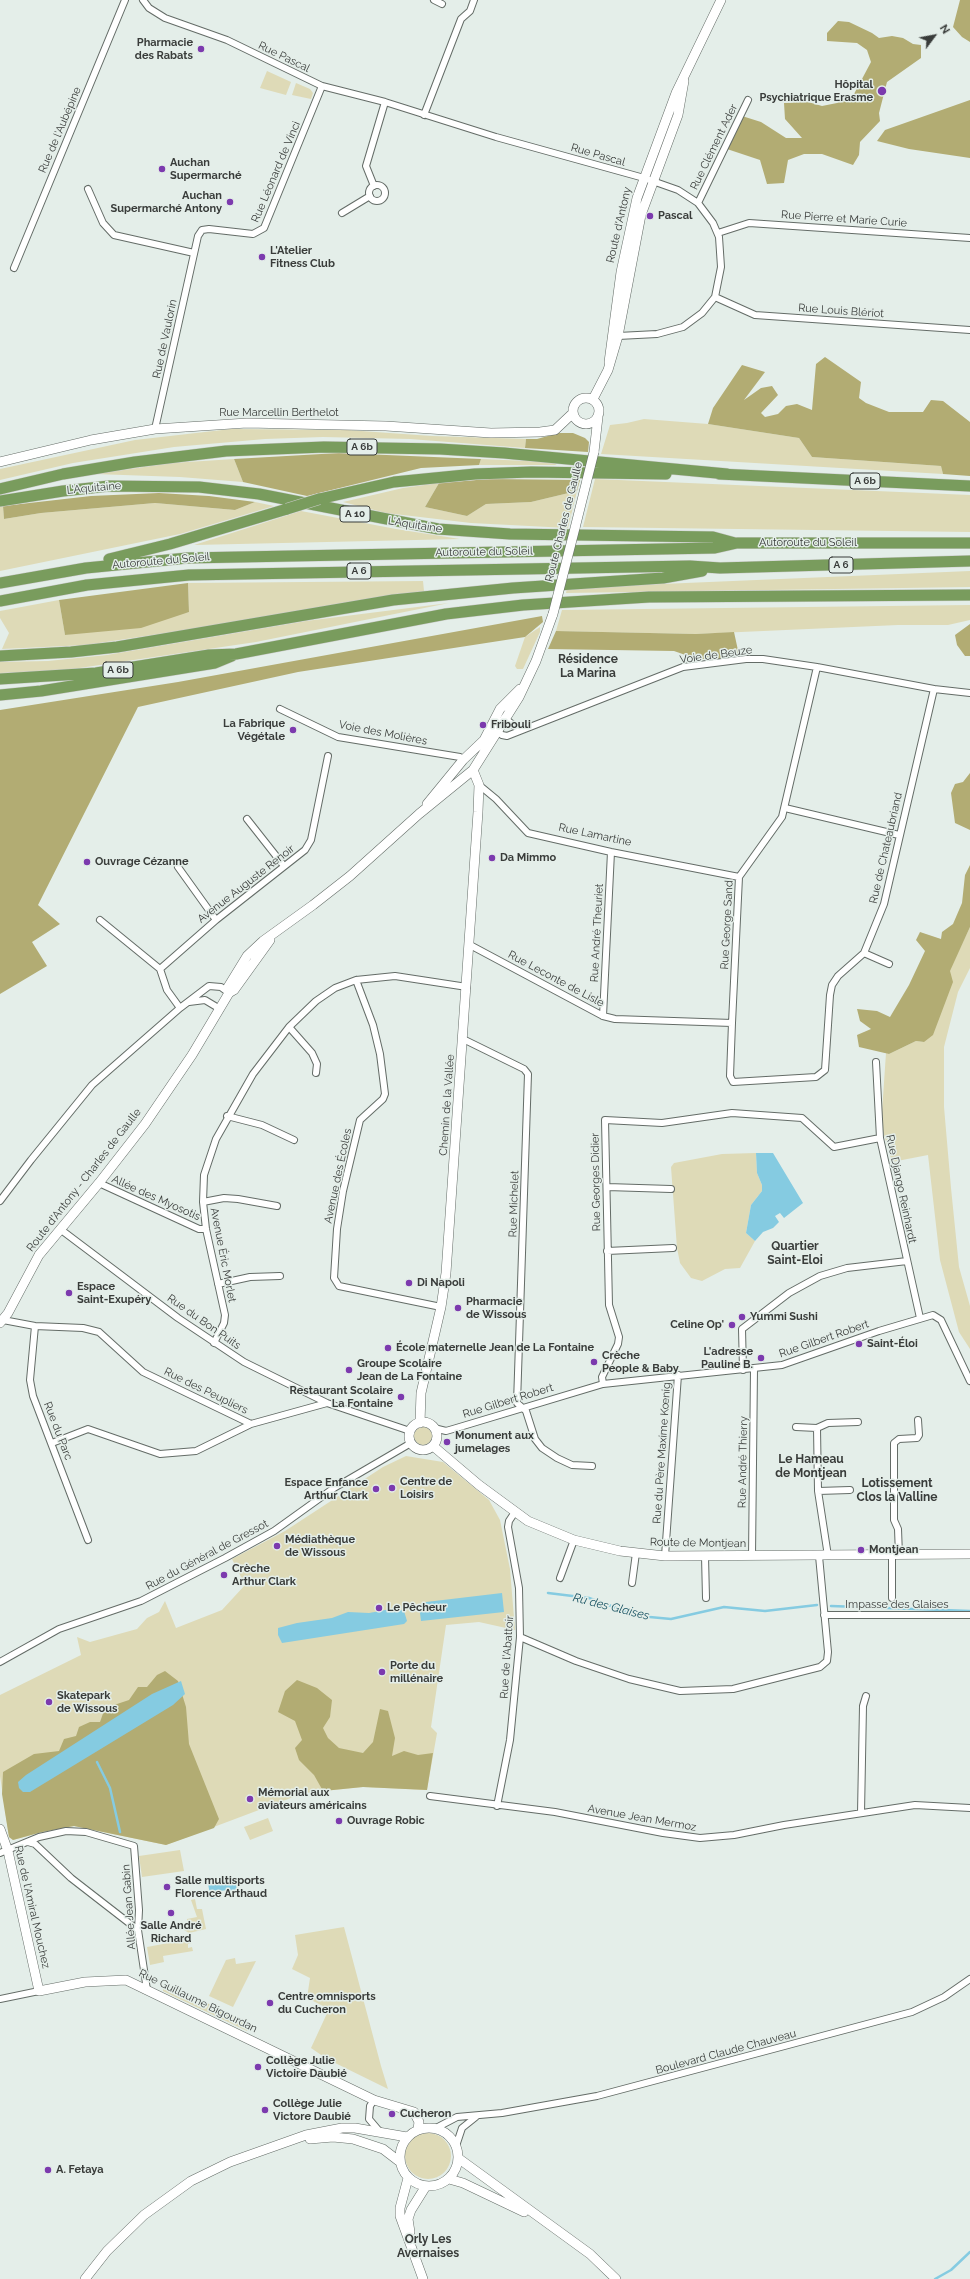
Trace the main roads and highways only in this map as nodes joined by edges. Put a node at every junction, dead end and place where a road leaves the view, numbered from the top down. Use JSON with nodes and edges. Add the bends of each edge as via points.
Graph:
{"nodes":[{"id":1,"x":727,"y":474,"type":"junction"},
{"id":2,"x":970,"y":486,"type":"edge"},
{"id":3,"x":0,"y":489,"type":"edge"},
{"id":4,"x":0,"y":502,"type":"edge"},
{"id":5,"x":737,"y":543,"type":"junction"},
{"id":6,"x":970,"y":544,"type":"edge"},
{"id":7,"x":970,"y":561,"type":"edge"},
{"id":8,"x":720,"y":568,"type":"junction"},
{"id":9,"x":48,"y":574,"type":"junction"},
{"id":10,"x":0,"y":583,"type":"edge"},
{"id":11,"x":970,"y":595,"type":"edge"},
{"id":12,"x":0,"y":601,"type":"edge"},
{"id":13,"x":236,"y":654,"type":"junction"},
{"id":14,"x":0,"y":656,"type":"edge"},
{"id":15,"x":0,"y":679,"type":"edge"},
{"id":16,"x":0,"y":696,"type":"edge"}],
"edges":[{"from":1,"to":2,"type":"highway","number":"A 6b"},
{"from":1,"to":3,"type":"highway","number":"A 6b","via":[[490,452],[324,446],[226,451],[135,462],[63,474]]},
{"from":1,"to":9,"type":"highway","bridge":true,"via":[[530,472],[475,474],[394,482],[319,499],[170,544]]},
{"from":4,"to":5,"type":"highway","name":"L'Aquitaine","number":"A 10","via":[[109,486],[199,487],[259,494],[438,529],[510,534],[713,537]]},
{"from":5,"to":6,"type":"highway","name":"Autoroute du Soleil","number":"A 6"},
{"from":5,"to":9,"type":"highway","name":"Autoroute du Soleil","number":"A 6","via":[[715,548],[187,558],[125,563]]},
{"from":7,"to":8,"type":"highway","name":"Autoroute du Soleil","number":"A 6"},
{"from":8,"to":12,"type":"highway","name":"Autoroute du Soleil","number":"A 6","via":[[690,566],[189,575],[87,585]]},
{"from":8,"to":14,"type":"highway","via":[[663,578],[513,588],[393,600],[117,647]]},
{"from":9,"to":10,"type":"highway","name":"Autoroute du Soleil","number":"A 6"},
{"from":11,"to":13,"type":"highway","number":"A 6b","via":[[648,597],[577,601],[446,614]]},
{"from":13,"to":15,"type":"highway","number":"A 6b","via":[[209,655],[96,673]]},
{"from":13,"to":16,"type":"highway","via":[[215,663]]}]}
